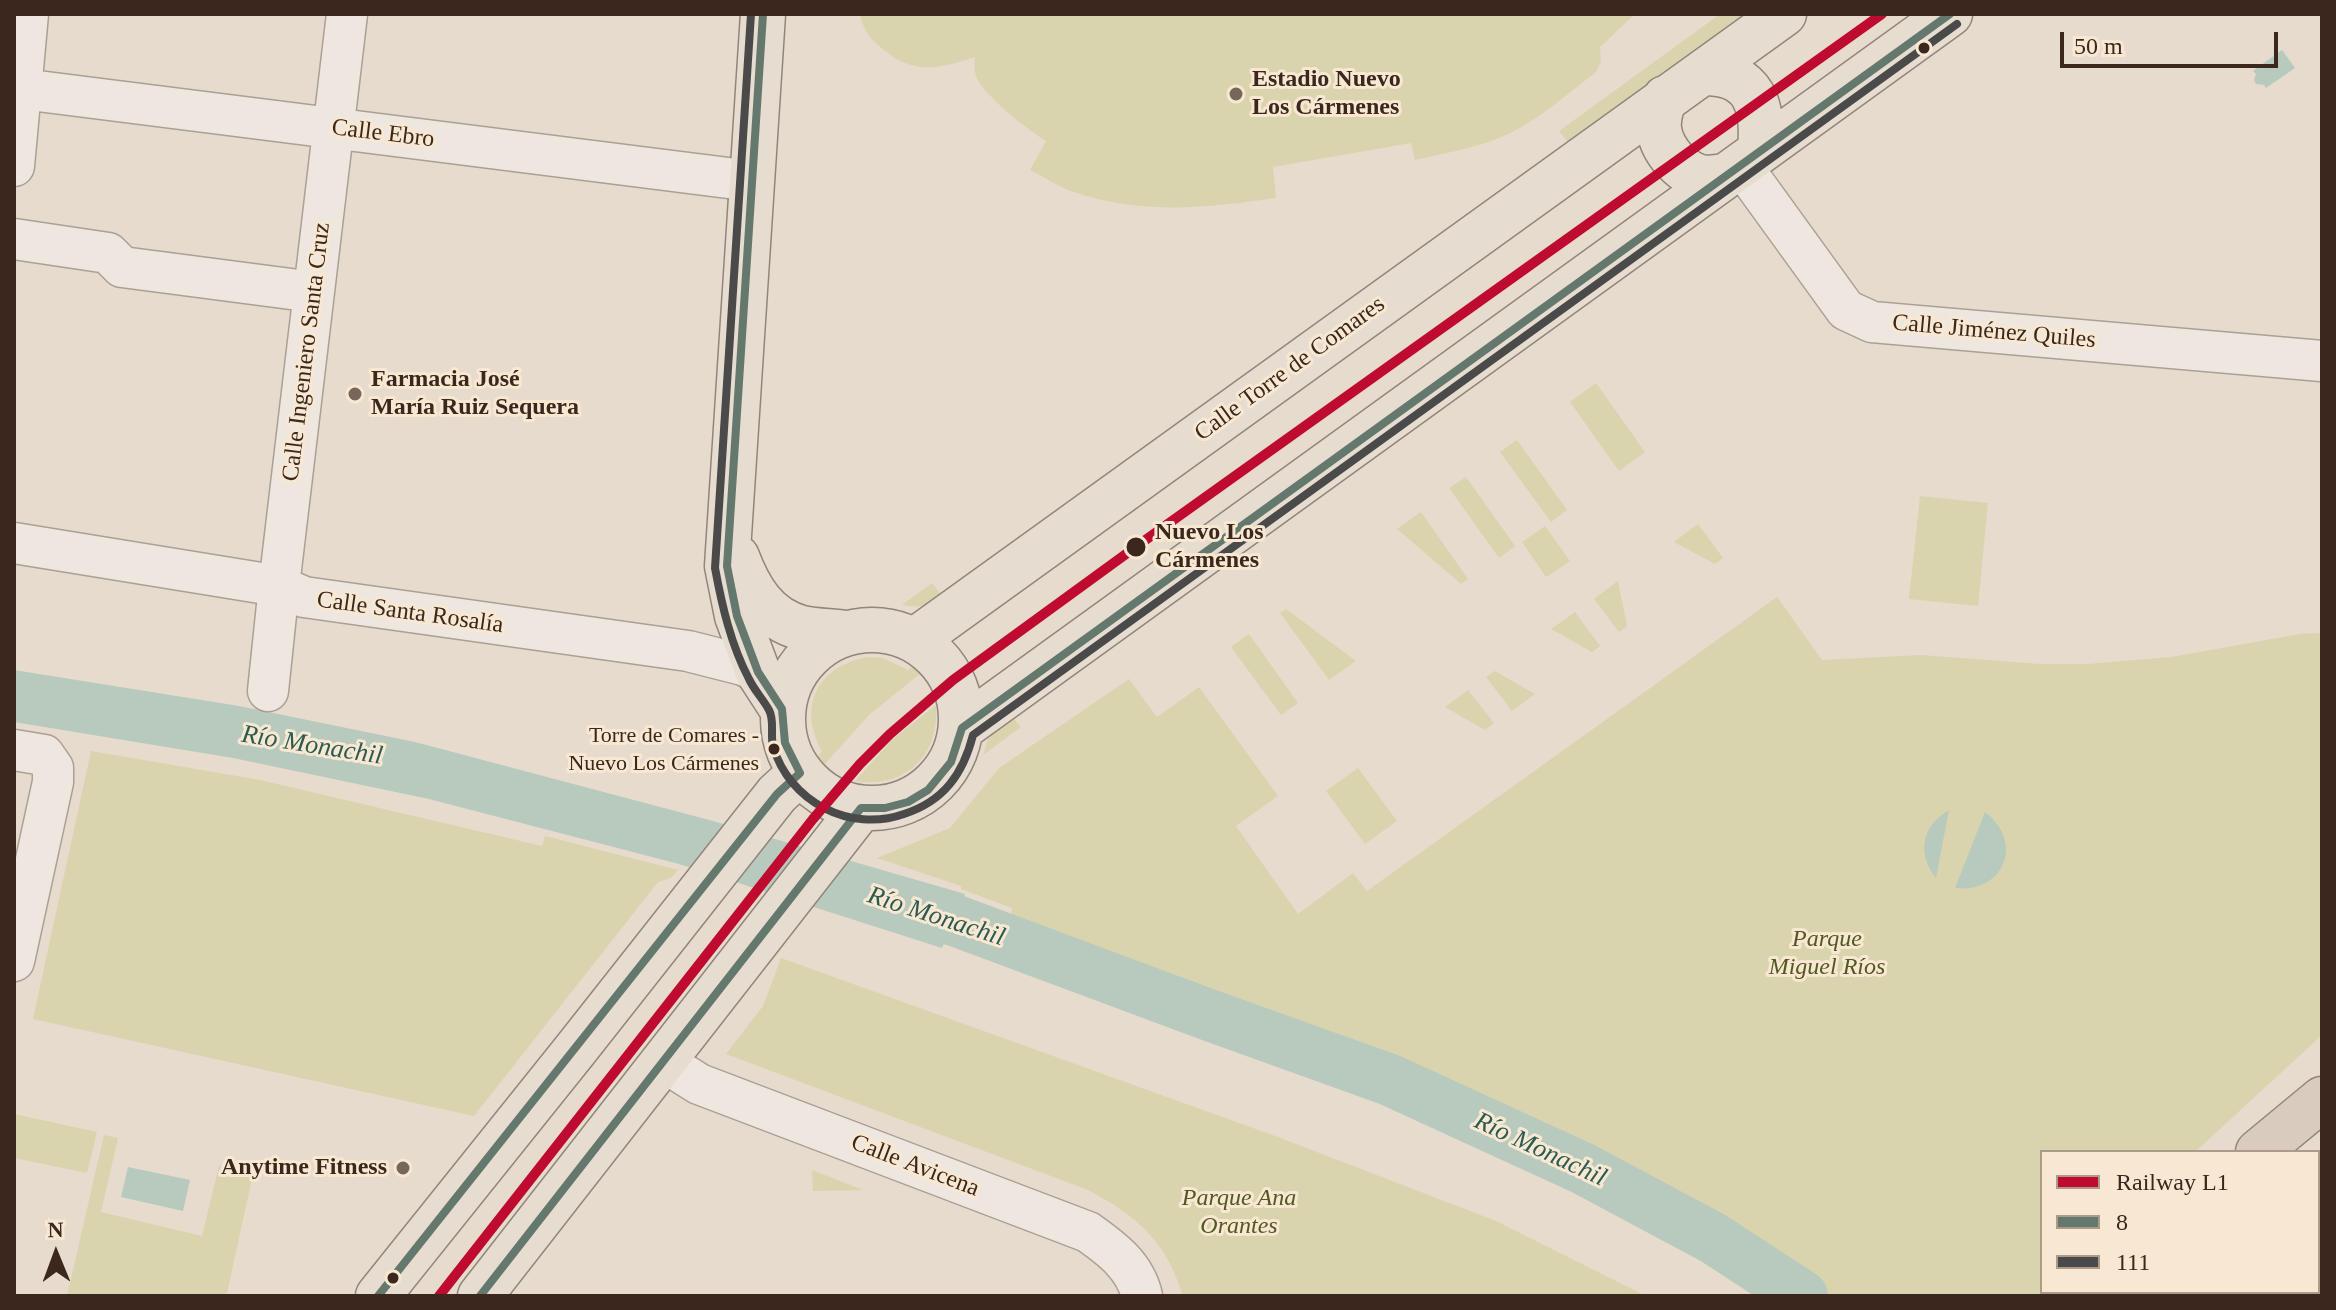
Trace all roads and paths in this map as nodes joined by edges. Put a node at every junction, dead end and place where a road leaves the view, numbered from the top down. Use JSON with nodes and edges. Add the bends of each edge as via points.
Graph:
{"nodes":[{"id":1,"x":28,"y":14,"type":"edge"},
{"id":2,"x":347,"y":14,"type":"edge"},
{"id":3,"x":763,"y":14,"type":"edge"},
{"id":4,"x":1784,"y":14,"type":"edge"},
{"id":5,"x":1950,"y":14,"type":"edge"},
{"id":6,"x":1704,"y":73,"type":"junction"},
{"id":7,"x":17,"y":88,"type":"edge"},
{"id":8,"x":1665,"y":98,"type":"junction"},
{"id":9,"x":333,"y":128,"type":"junction"},
{"id":10,"x":1742,"y":164,"type":"junction"},
{"id":11,"x":14,"y":166,"type":"edge"},
{"id":12,"x":752,"y":181,"type":"junction"},
{"id":13,"x":14,"y":239,"type":"edge"},
{"id":14,"x":314,"y":292,"type":"junction"},
{"id":15,"x":2322,"y":361,"type":"edge"},
{"id":16,"x":728,"y":532,"type":"junction"},
{"id":17,"x":14,"y":543,"type":"edge"},
{"id":18,"x":279,"y":586,"type":"junction"},
{"id":19,"x":846,"y":633,"type":"junction"},
{"id":20,"x":915,"y":640,"type":"junction"},
{"id":21,"x":758,"y":672,"type":"junction"},
{"id":22,"x":268,"y":691,"type":"dead end"},
{"id":23,"x":782,"y":709,"type":"junction"},
{"id":24,"x":962,"y":728,"type":"junction"},
{"id":25,"x":14,"y":750,"type":"edge"},
{"id":26,"x":788,"y":783,"type":"junction"},
{"id":27,"x":851,"y":822,"type":"junction"},
{"id":28,"x":14,"y":961,"type":"edge"},
{"id":29,"x":664,"y":1062,"type":"junction"},
{"id":30,"x":2322,"y":1090,"type":"edge"},
{"id":31,"x":2307,"y":1111,"type":"edge"},
{"id":32,"x":2260,"y":1150,"type":"edge"},
{"id":33,"x":378,"y":1296,"type":"edge"},
{"id":34,"x":480,"y":1296,"type":"edge"},
{"id":35,"x":1142,"y":1296,"type":"edge"}],
"edges":[{"from":1,"to":7,"type":"street"},
{"from":2,"to":9,"type":"street","name":"Calle Ingeniero Santa Cruz"},
{"from":3,"to":12,"type":"main road"},
{"from":4,"to":6,"type":"main road"},
{"from":5,"to":10,"type":"main road"},
{"from":6,"to":8,"type":"main road"},
{"from":6,"to":10,"type":"main road","via":[[1735,78],[1758,103],[1762,127]]},
{"from":7,"to":9,"type":"street","name":"Calle Ebro"},
{"from":7,"to":11,"type":"street"},
{"from":8,"to":10,"type":"main road","via":[[1659,129],[1676,162],[1705,178]]},
{"from":8,"to":20,"type":"main road","name":"Calle Torre de Comares"},
{"from":9,"to":12,"type":"street","name":"Calle Ebro"},
{"from":9,"to":14,"type":"street","name":"Calle Ingeniero Santa Cruz"},
{"from":10,"to":15,"type":"street","name":"Calle Jiménez Quiles","via":[[1846,310],[1872,322]]},
{"from":10,"to":24,"type":"main road"},
{"from":12,"to":16,"type":"main road"},
{"from":13,"to":14,"type":"street","via":[[108,253],[122,267]]},
{"from":14,"to":18,"type":"street","name":"Calle Ingeniero Santa Cruz"},
{"from":16,"to":19,"type":"main road","via":[[760,603],[802,628]]},
{"from":16,"to":21,"type":"main road","via":[[731,591]]},
{"from":17,"to":18,"type":"street","name":"Calle Santa Rosalía"},
{"from":18,"to":21,"type":"street","name":"Calle Santa Rosalía","via":[[304,597],[688,651]]},
{"from":18,"to":22,"type":"street","name":"Calle Ingeniero Santa Cruz"},
{"from":19,"to":20,"type":"main road","via":[[881,629]]},
{"from":19,"to":23,"type":"main road","via":[[815,650],[792,677]]},
{"from":20,"to":24,"type":"main road","via":[[944,664],[953,680]]},
{"from":21,"to":23,"type":"main road"},
{"from":23,"to":26,"type":"main road"},
{"from":24,"to":27,"type":"main road","via":[[951,762],[928,790]]},
{"from":25,"to":28,"type":"street","via":[[44,755],[53,768]]},
{"from":26,"to":27,"type":"main road","via":[[816,790]]},
{"from":26,"to":33,"type":"main road"},
{"from":27,"to":29,"type":"main road"},
{"from":29,"to":34,"type":"main road"},
{"from":29,"to":35,"type":"street","name":"Calle Avicena","via":[[699,1084],[1088,1232],[1126,1262]]},
{"from":30,"to":31,"type":"highway"},
{"from":31,"to":32,"type":"highway"}]}
